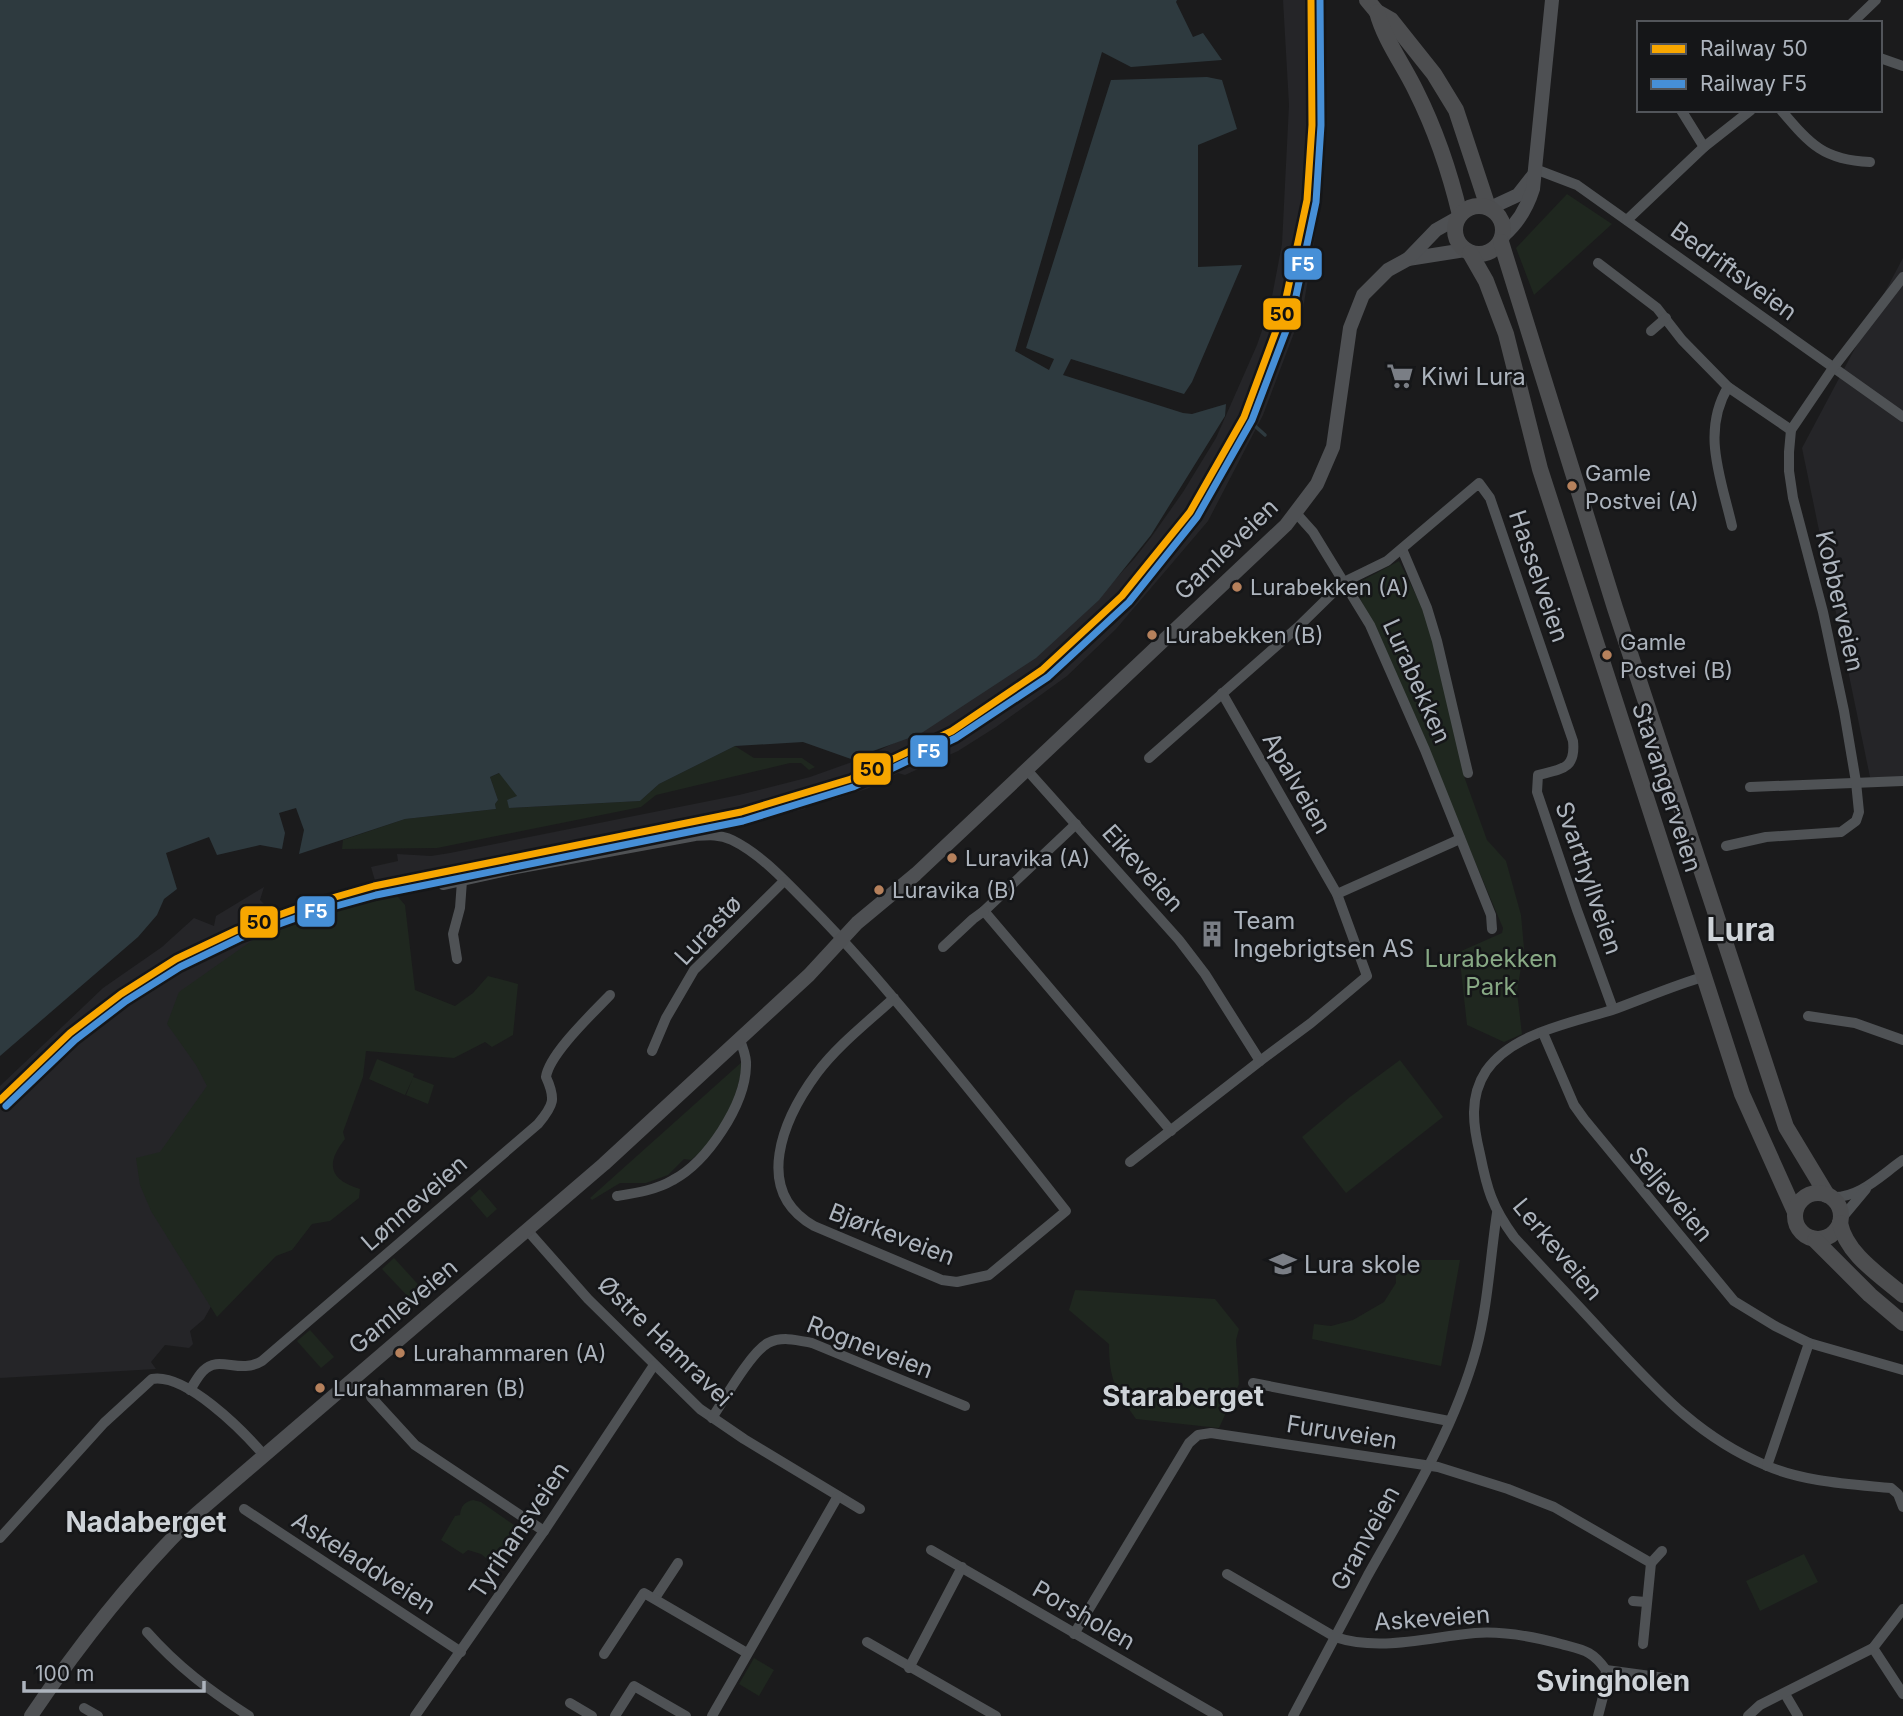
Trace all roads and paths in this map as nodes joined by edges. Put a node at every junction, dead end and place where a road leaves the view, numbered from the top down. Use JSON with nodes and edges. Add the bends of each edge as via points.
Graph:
{"nodes":[{"id":1,"x":1552,"y":0,"type":"edge"},
{"id":2,"x":1876,"y":0,"type":"edge"},
{"id":3,"x":1372,"y":6,"type":"edge"},
{"id":4,"x":1854,"y":21,"type":"edge"},
{"id":5,"x":1882,"y":59,"type":"edge"},
{"id":6,"x":1903,"y":66,"type":"edge"},
{"id":7,"x":1682,"y":112,"type":"edge"},
{"id":8,"x":1748,"y":112,"type":"edge"},
{"id":9,"x":1783,"y":112,"type":"edge"},
{"id":10,"x":1704,"y":147,"type":"junction"},
{"id":11,"x":1870,"y":162,"type":"dead end"},
{"id":12,"x":1534,"y":172,"type":"junction"},
{"id":13,"x":1489,"y":208,"type":"junction"},
{"id":14,"x":1460,"y":216,"type":"junction"},
{"id":15,"x":1627,"y":220,"type":"junction"},
{"id":16,"x":1502,"y":238,"type":"junction"},
{"id":17,"x":1468,"y":252,"type":"junction"},
{"id":18,"x":1408,"y":259,"type":"junction"},
{"id":19,"x":1598,"y":264,"type":"dead end"},
{"id":20,"x":1903,"y":276,"type":"edge"},
{"id":21,"x":1666,"y":318,"type":"junction"},
{"id":22,"x":1651,"y":331,"type":"dead end"},
{"id":23,"x":1833,"y":368,"type":"junction"},
{"id":24,"x":1728,"y":387,"type":"junction"},
{"id":25,"x":1903,"y":417,"type":"edge"},
{"id":26,"x":1791,"y":430,"type":"junction"},
{"id":27,"x":1296,"y":513,"type":"junction"},
{"id":28,"x":1732,"y":526,"type":"dead end"},
{"id":29,"x":1402,"y":549,"type":"junction"},
{"id":30,"x":1343,"y":582,"type":"junction"},
{"id":31,"x":1222,"y":692,"type":"junction"},
{"id":32,"x":1149,"y":758,"type":"dead end"},
{"id":33,"x":1027,"y":769,"type":"junction"},
{"id":34,"x":1554,"y":771,"type":"joint"},
{"id":35,"x":1468,"y":773,"type":"dead end"},
{"id":36,"x":1903,"y":781,"type":"edge"},
{"id":37,"x":1856,"y":782,"type":"junction"},
{"id":38,"x":1750,"y":787,"type":"dead end"},
{"id":39,"x":1076,"y":824,"type":"junction"},
{"id":40,"x":1460,"y":839,"type":"junction"},
{"id":41,"x":1726,"y":846,"type":"dead end"},
{"id":42,"x":462,"y":881,"type":"junction"},
{"id":43,"x":784,"y":881,"type":"junction"},
{"id":44,"x":443,"y":885,"type":"dead end"},
{"id":45,"x":1336,"y":894,"type":"junction"},
{"id":46,"x":984,"y":911,"type":"junction"},
{"id":47,"x":1492,"y":929,"type":"dead end"},
{"id":48,"x":844,"y":942,"type":"junction"},
{"id":49,"x":943,"y":947,"type":"dead end"},
{"id":50,"x":457,"y":958,"type":"dead end"},
{"id":51,"x":1706,"y":976,"type":"junction"},
{"id":52,"x":610,"y":995,"type":"dead end"},
{"id":53,"x":894,"y":998,"type":"junction"},
{"id":54,"x":1614,"y":1009,"type":"junction"},
{"id":55,"x":1808,"y":1016,"type":"dead end"},
{"id":56,"x":1543,"y":1033,"type":"junction"},
{"id":57,"x":740,"y":1040,"type":"junction"},
{"id":58,"x":1903,"y":1040,"type":"edge"},
{"id":59,"x":652,"y":1051,"type":"dead end"},
{"id":60,"x":1261,"y":1061,"type":"junction"},
{"id":61,"x":1171,"y":1130,"type":"junction"},
{"id":62,"x":1903,"y":1160,"type":"edge"},
{"id":63,"x":1130,"y":1162,"type":"dead end"},
{"id":64,"x":1871,"y":1183,"type":"junction"},
{"id":65,"x":617,"y":1196,"type":"dead end"},
{"id":66,"x":1829,"y":1196,"type":"junction"},
{"id":67,"x":1795,"y":1212,"type":"junction"},
{"id":68,"x":1497,"y":1213,"type":"junction"},
{"id":69,"x":1841,"y":1221,"type":"junction"},
{"id":70,"x":527,"y":1230,"type":"junction"},
{"id":71,"x":1815,"y":1240,"type":"junction"},
{"id":72,"x":1903,"y":1295,"type":"edge"},
{"id":73,"x":1903,"y":1323,"type":"edge"},
{"id":74,"x":1809,"y":1343,"type":"junction"},
{"id":75,"x":654,"y":1365,"type":"junction"},
{"id":76,"x":1903,"y":1370,"type":"edge"},
{"id":77,"x":1253,"y":1383,"type":"dead end"},
{"id":78,"x":190,"y":1390,"type":"junction"},
{"id":79,"x":371,"y":1397,"type":"dead end"},
{"id":80,"x":965,"y":1406,"type":"dead end"},
{"id":81,"x":712,"y":1418,"type":"junction"},
{"id":82,"x":1449,"y":1421,"type":"junction"},
{"id":83,"x":263,"y":1454,"type":"junction"},
{"id":84,"x":1428,"y":1466,"type":"junction"},
{"id":85,"x":1766,"y":1466,"type":"junction"},
{"id":86,"x":838,"y":1496,"type":"junction"},
{"id":87,"x":1903,"y":1507,"type":"edge"},
{"id":88,"x":244,"y":1509,"type":"dead end"},
{"id":89,"x":860,"y":1509,"type":"dead end"},
{"id":90,"x":544,"y":1531,"type":"junction"},
{"id":91,"x":0,"y":1538,"type":"edge"},
{"id":92,"x":931,"y":1550,"type":"dead end"},
{"id":93,"x":1662,"y":1551,"type":"dead end"},
{"id":94,"x":678,"y":1563,"type":"dead end"},
{"id":95,"x":1651,"y":1563,"type":"junction"},
{"id":96,"x":962,"y":1567,"type":"junction"},
{"id":97,"x":1227,"y":1574,"type":"dead end"},
{"id":98,"x":655,"y":1598,"type":"junction"},
{"id":99,"x":1633,"y":1601,"type":"dead end"},
{"id":100,"x":1646,"y":1602,"type":"junction"},
{"id":101,"x":1903,"y":1609,"type":"edge"},
{"id":102,"x":147,"y":1632,"type":"dead end"},
{"id":103,"x":1074,"y":1634,"type":"junction"},
{"id":104,"x":1335,"y":1637,"type":"junction"},
{"id":105,"x":867,"y":1642,"type":"dead end"},
{"id":106,"x":1643,"y":1644,"type":"dead end"},
{"id":107,"x":1873,"y":1648,"type":"junction"},
{"id":108,"x":461,"y":1651,"type":"junction"},
{"id":109,"x":747,"y":1653,"type":"junction"},
{"id":110,"x":604,"y":1654,"type":"dead end"},
{"id":111,"x":909,"y":1668,"type":"junction"},
{"id":112,"x":1606,"y":1670,"type":"junction"},
{"id":113,"x":1685,"y":1683,"type":"dead end"},
{"id":114,"x":1785,"y":1694,"type":"junction"},
{"id":115,"x":1903,"y":1694,"type":"edge"},
{"id":116,"x":570,"y":1703,"type":"dead end"},
{"id":117,"x":84,"y":1708,"type":"dead end"},
{"id":118,"x":232,"y":1712,"type":"edge"},
{"id":119,"x":30,"y":1716,"type":"edge"},
{"id":120,"x":97,"y":1716,"type":"edge"},
{"id":121,"x":249,"y":1716,"type":"edge"},
{"id":122,"x":415,"y":1716,"type":"edge"},
{"id":123,"x":592,"y":1716,"type":"edge"},
{"id":124,"x":615,"y":1716,"type":"edge"},
{"id":125,"x":686,"y":1716,"type":"edge"},
{"id":126,"x":712,"y":1716,"type":"edge"},
{"id":127,"x":996,"y":1716,"type":"edge"},
{"id":128,"x":1217,"y":1716,"type":"edge"},
{"id":129,"x":1293,"y":1716,"type":"edge"},
{"id":130,"x":1598,"y":1716,"type":"edge"},
{"id":131,"x":1748,"y":1716,"type":"edge"},
{"id":132,"x":1798,"y":1716,"type":"edge"}],
"edges":[{"from":1,"to":12,"type":"main road"},
{"from":2,"to":4,"type":"street"},
{"from":3,"to":13,"type":"main road","name":"Stavangerveien","via":[[1391,20],[1456,110]]},
{"from":3,"to":14,"type":"main road","name":"Stavangerveien","via":[[1417,92]]},
{"from":5,"to":6,"type":"street"},
{"from":7,"to":10,"type":"street"},
{"from":8,"to":10,"type":"street"},
{"from":9,"to":11,"type":"street","via":[[1816,148]]},
{"from":10,"to":15,"type":"street"},
{"from":12,"to":13,"type":"main road","via":[[1518,195]]},
{"from":12,"to":15,"type":"street","name":"Bedriftsveien","via":[[1577,185]]},
{"from":12,"to":16,"type":"main road","via":[[1525,210]]},
{"from":13,"to":14,"type":"main road","via":[[1473,207]]},
{"from":13,"to":16,"type":"main road","name":"Stavangerveien","via":[[1502,219]]},
{"from":14,"to":17,"type":"main road","name":"Stavangerveien","via":[[1455,231]]},
{"from":14,"to":18,"type":"main road","name":"Gamleveien","via":[[1436,230]]},
{"from":15,"to":23,"type":"street","name":"Bedriftsveien"},
{"from":16,"to":17,"type":"main road","via":[[1497,248],[1484,254]]},
{"from":16,"to":66,"type":"main road","name":"Stavangerveien","via":[[1615,608],[1786,1127]]},
{"from":17,"to":18,"type":"main road","name":"Gamleveien"},
{"from":17,"to":51,"type":"main road","name":"Stavangerveien","via":[[1486,281],[1505,332],[1540,469]]},
{"from":18,"to":27,"type":"main road","name":"Gamleveien","via":[[1368,289],[1354,314],[1333,447],[1317,484]]},
{"from":19,"to":21,"type":"street"},
{"from":20,"to":23,"type":"street"},
{"from":21,"to":22,"type":"street"},
{"from":21,"to":24,"type":"street"},
{"from":23,"to":25,"type":"street","name":"Bedriftsveien"},
{"from":23,"to":26,"type":"street"},
{"from":24,"to":26,"type":"street"},
{"from":24,"to":28,"type":"street","via":[[1719,402],[1713,435]]},
{"from":26,"to":37,"type":"street","name":"Kobberveien","via":[[1793,498],[1823,612]]},
{"from":27,"to":30,"type":"street","name":"Lurabekken"},
{"from":27,"to":33,"type":"main road","name":"Gamleveien"},
{"from":29,"to":30,"type":"street","name":"Hasselveien"},
{"from":29,"to":34,"type":"street","name":"Hasselveien","via":[[1479,483],[1490,498],[1573,741],[1571,762]]},
{"from":29,"to":35,"type":"street","via":[[1437,641]]},
{"from":30,"to":31,"type":"street"},
{"from":30,"to":40,"type":"street","name":"Lurabekken","via":[[1370,625]]},
{"from":31,"to":32,"type":"street"},
{"from":31,"to":45,"type":"street","name":"Apalveien"},
{"from":33,"to":39,"type":"street","name":"Eikeveien"},
{"from":33,"to":48,"type":"main road","name":"Gamleveien"},
{"from":34,"to":54,"type":"street","name":"Svarthyllveien","via":[[1538,775],[1537,792]]},
{"from":36,"to":37,"type":"street"},
{"from":37,"to":38,"type":"street"},
{"from":37,"to":41,"type":"street","name":"Kobberveien","via":[[1859,812],[1850,828]]},
{"from":39,"to":46,"type":"street","name":"Eikeveien"},
{"from":39,"to":60,"type":"street","name":"Eikeveien","via":[[1179,940]]},
{"from":40,"to":45,"type":"street"},
{"from":40,"to":47,"type":"street","name":"Lurabekken"},
{"from":42,"to":43,"type":"street","via":[[716,834],[751,852]]},
{"from":42,"to":44,"type":"street"},
{"from":42,"to":50,"type":"street","via":[[453,934]]},
{"from":43,"to":48,"type":"street"},
{"from":43,"to":59,"type":"street","name":"Lurastø","via":[[694,970]]},
{"from":45,"to":60,"type":"street","name":"Apalveien","via":[[1367,976]]},
{"from":46,"to":49,"type":"street","name":"Eikeveien"},
{"from":46,"to":61,"type":"street"},
{"from":48,"to":53,"type":"street","name":"Bjørkeveien"},
{"from":48,"to":57,"type":"main road","name":"Gamleveien"},
{"from":51,"to":54,"type":"street","name":"Lerkeveien"},
{"from":51,"to":67,"type":"main road","name":"Stavangerveien","via":[[1742,1094]]},
{"from":52,"to":78,"type":"street","name":"Lønneveien","via":[[550,1063],[546,1077],[553,1100],[538,1124],[262,1361],[246,1368],[223,1363],[211,1366]]},
{"from":53,"to":53,"type":"street","name":"Bjørkeveien","via":[[829,1059],[801,1098],[782,1140],[777,1172],[780,1185],[795,1214],[814,1226],[942,1280],[970,1281],[989,1275],[1066,1211]]},
{"from":54,"to":56,"type":"street","name":"Lerkeveien"},
{"from":55,"to":58,"type":"street","via":[[1855,1023]]},
{"from":56,"to":68,"type":"street","name":"Lerkeveien","via":[[1495,1061],[1480,1082],[1474,1103],[1473,1124]]},
{"from":56,"to":74,"type":"street","name":"Seljeveien","via":[[1574,1105],[1721,1288],[1734,1301]]},
{"from":57,"to":65,"type":"street","via":[[747,1065],[744,1081],[709,1150],[676,1179]]},
{"from":57,"to":70,"type":"main road","name":"Gamleveien"},
{"from":60,"to":61,"type":"street"},
{"from":61,"to":63,"type":"street"},
{"from":62,"to":64,"type":"street"},
{"from":64,"to":66,"type":"street","via":[[1844,1198]]},
{"from":64,"to":69,"type":"street"},
{"from":66,"to":67,"type":"main road","via":[[1807,1196]]},
{"from":66,"to":69,"type":"main road","via":[[1841,1211]]},
{"from":67,"to":71,"type":"main road","via":[[1799,1230]]},
{"from":68,"to":82,"type":"street","name":"Granveien","via":[[1476,1349]]},
{"from":68,"to":85,"type":"street","name":"Lerkeveien","via":[[1668,1402],[1724,1445]]},
{"from":69,"to":71,"type":"main road","via":[[1834,1234]]},
{"from":69,"to":72,"type":"main road","via":[[1842,1235],[1853,1251]]},
{"from":70,"to":75,"type":"street","name":"Østre Hamravei"},
{"from":70,"to":83,"type":"main road","name":"Gamleveien"},
{"from":71,"to":73,"type":"main road"},
{"from":74,"to":76,"type":"street","name":"Seljeveien"},
{"from":74,"to":85,"type":"street"},
{"from":75,"to":81,"type":"street","name":"Østre Hamravei"},
{"from":75,"to":90,"type":"street","name":"Tyrihansveien"},
{"from":77,"to":82,"type":"street"},
{"from":78,"to":83,"type":"street"},
{"from":78,"to":91,"type":"street","via":[[160,1377],[143,1385]]},
{"from":79,"to":90,"type":"street","via":[[415,1445]]},
{"from":80,"to":81,"type":"street","name":"Rogneveien","via":[[791,1338],[758,1350]]},
{"from":81,"to":86,"type":"street","name":"Østre Hamravei"},
{"from":82,"to":84,"type":"street","name":"Granveien"},
{"from":83,"to":119,"type":"main road","name":"Gamleveien","via":[[196,1514],[131,1582]]},
{"from":84,"to":95,"type":"street","name":"Furuveien","via":[[1554,1507]]},
{"from":84,"to":103,"type":"street","name":"Furuveien","via":[[1211,1433],[1198,1435]]},
{"from":84,"to":104,"type":"street","name":"Granveien"},
{"from":85,"to":87,"type":"street","name":"Lerkeveien","via":[[1819,1479],[1891,1488]]},
{"from":86,"to":89,"type":"street","name":"Østre Hamravei"},
{"from":86,"to":109,"type":"street"},
{"from":88,"to":108,"type":"street","name":"Askeladdveien"},
{"from":90,"to":108,"type":"street","name":"Tyrihansveien"},
{"from":92,"to":96,"type":"street","name":"Porsholen"},
{"from":93,"to":95,"type":"street"},
{"from":94,"to":98,"type":"street"},
{"from":95,"to":100,"type":"street"},
{"from":96,"to":103,"type":"street","name":"Porsholen"},
{"from":96,"to":111,"type":"street"},
{"from":97,"to":104,"type":"street"},
{"from":98,"to":109,"type":"street"},
{"from":98,"to":110,"type":"street","via":[[644,1593]]},
{"from":99,"to":100,"type":"street"},
{"from":100,"to":106,"type":"street"},
{"from":101,"to":107,"type":"street"},
{"from":102,"to":118,"type":"street"},
{"from":103,"to":128,"type":"street","name":"Porsholen"},
{"from":104,"to":112,"type":"street","name":"Askeveien","via":[[1374,1645],[1479,1633],[1515,1636],[1590,1651]]},
{"from":104,"to":129,"type":"street","name":"Granveien"},
{"from":105,"to":111,"type":"street"},
{"from":107,"to":114,"type":"street"},
{"from":107,"to":115,"type":"street"},
{"from":108,"to":122,"type":"street","name":"Tyrihansveien"},
{"from":109,"to":126,"type":"street"},
{"from":111,"to":127,"type":"street"},
{"from":112,"to":113,"type":"street"},
{"from":112,"to":130,"type":"street"},
{"from":114,"to":131,"type":"street"},
{"from":114,"to":132,"type":"street"},
{"from":116,"to":123,"type":"street"},
{"from":117,"to":120,"type":"street"},
{"from":118,"to":121,"type":"street"},
{"from":124,"to":125,"type":"street","via":[[634,1686]]}]}
